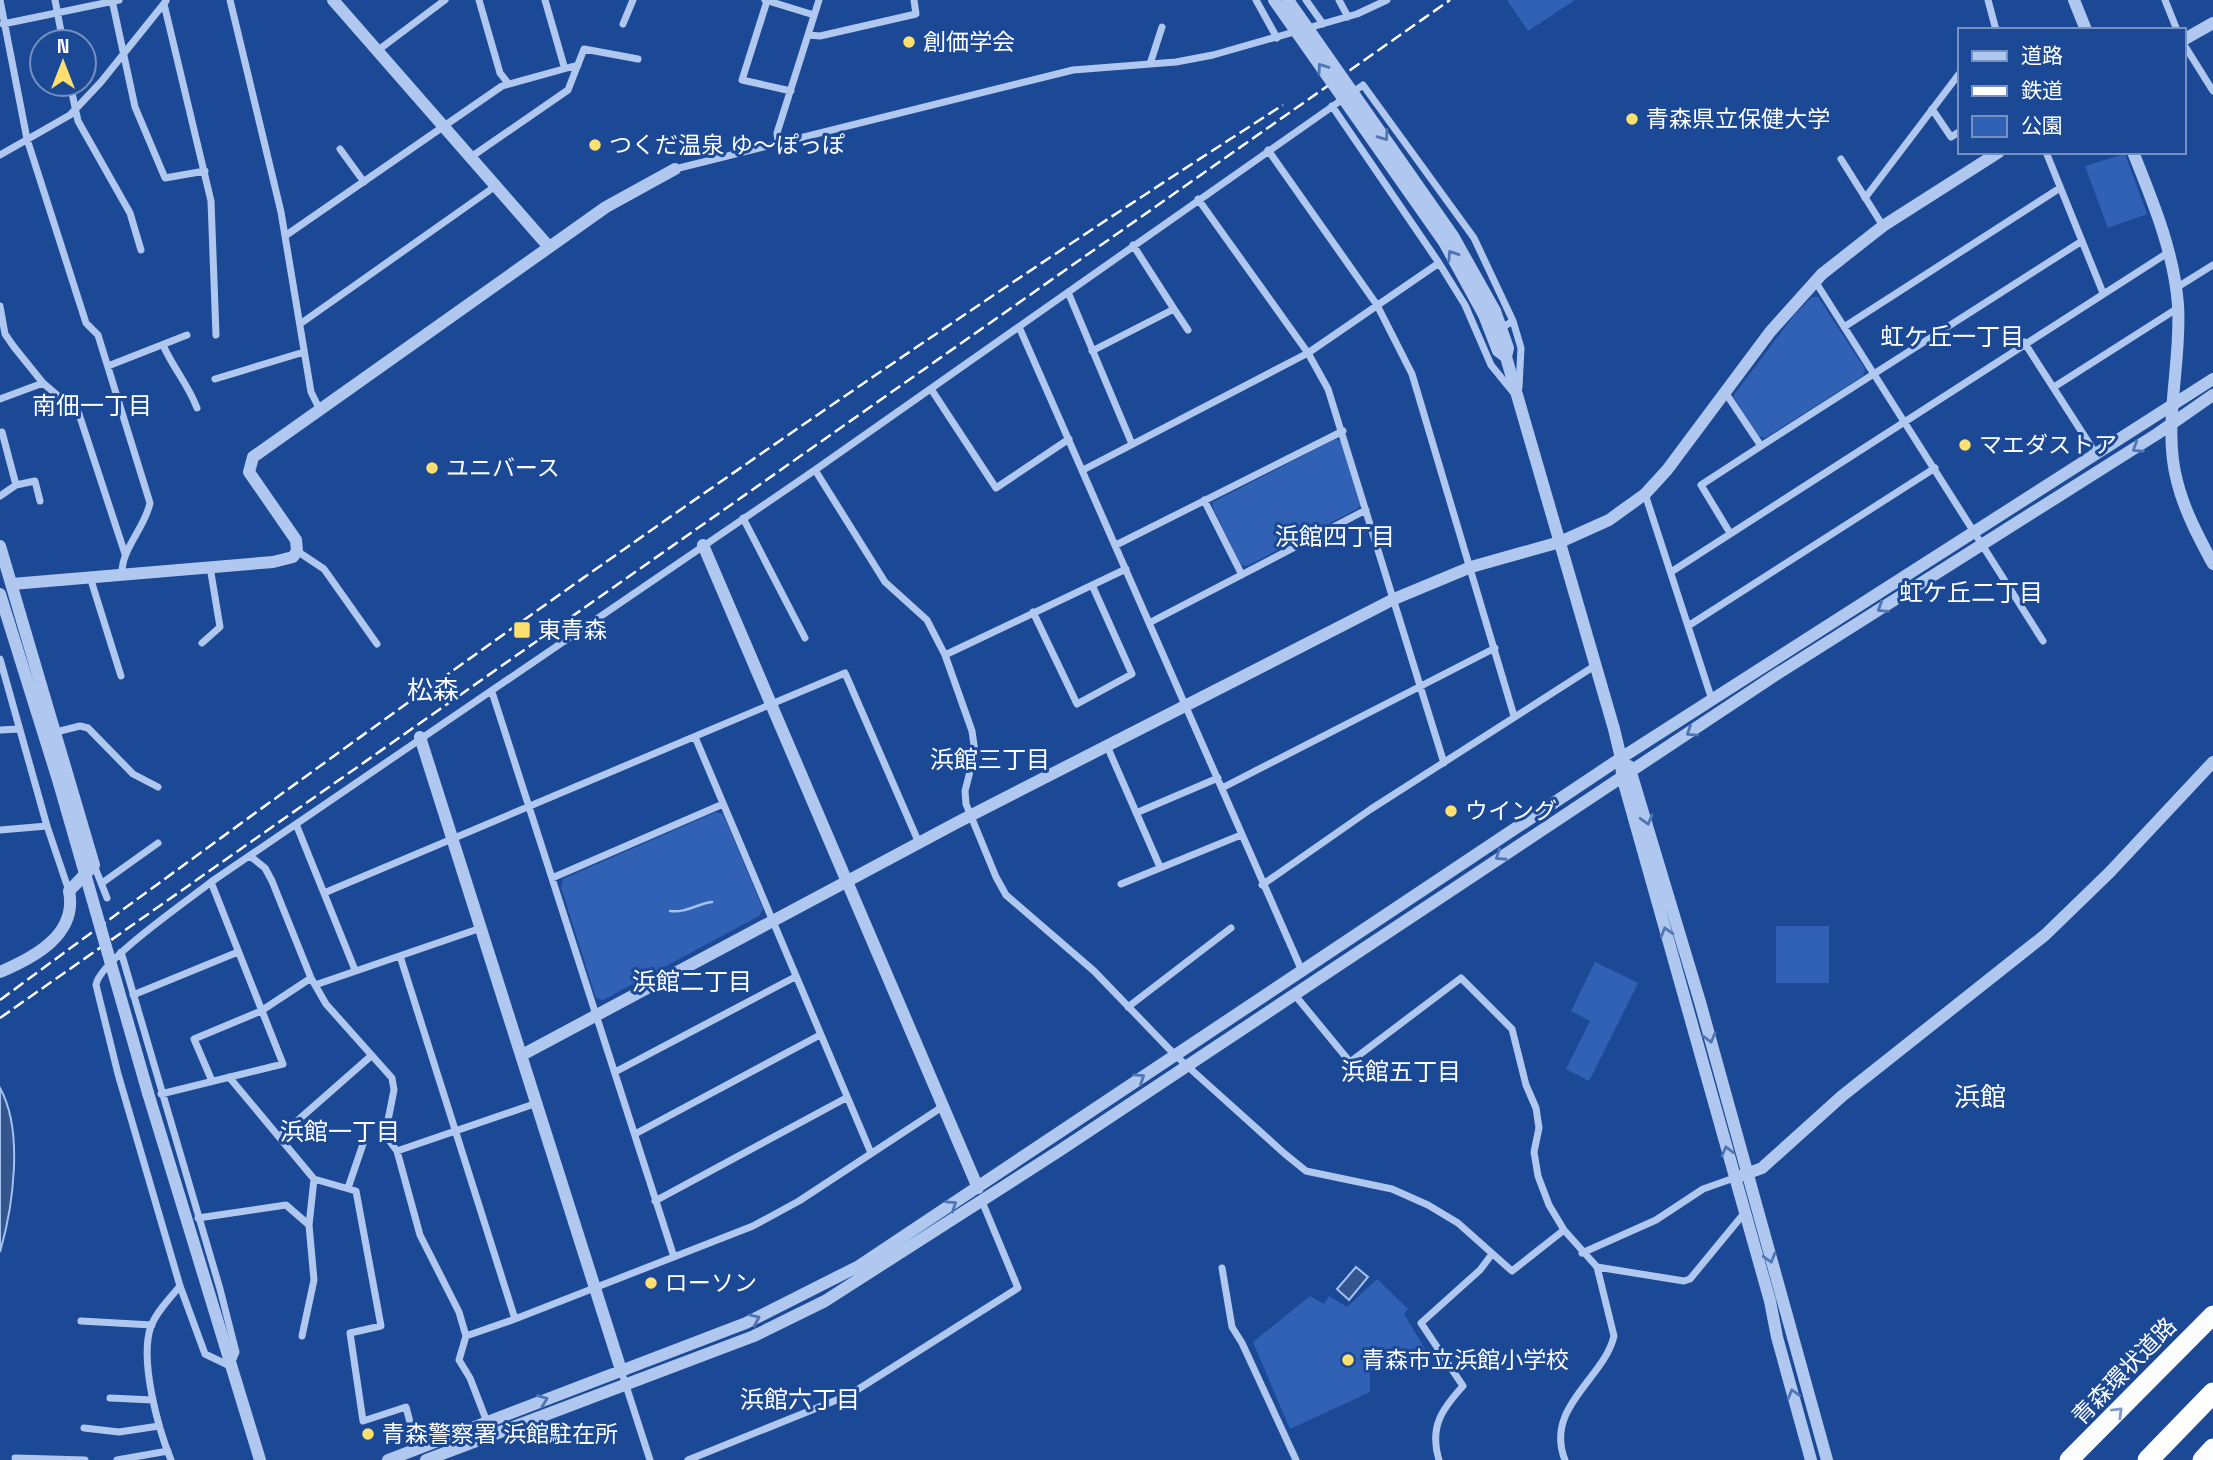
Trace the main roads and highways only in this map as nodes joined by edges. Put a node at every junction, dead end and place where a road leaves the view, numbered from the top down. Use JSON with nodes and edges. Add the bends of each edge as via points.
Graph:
{"nodes":[{"id":1,"x":2213,"y":1315,"type":"edge"},
{"id":2,"x":2213,"y":1393,"type":"edge"},
{"id":3,"x":2213,"y":1448,"type":"edge"},
{"id":4,"x":2069,"y":1460,"type":"edge"},
{"id":5,"x":2148,"y":1460,"type":"edge"},
{"id":6,"x":2202,"y":1460,"type":"edge"}],
"edges":[{"from":4,"to":1,"type":"highway","name":"青森環状道路","one_way":true},
{"from":2,"to":5,"type":"highway"},
{"from":3,"to":6,"type":"highway"}]}
